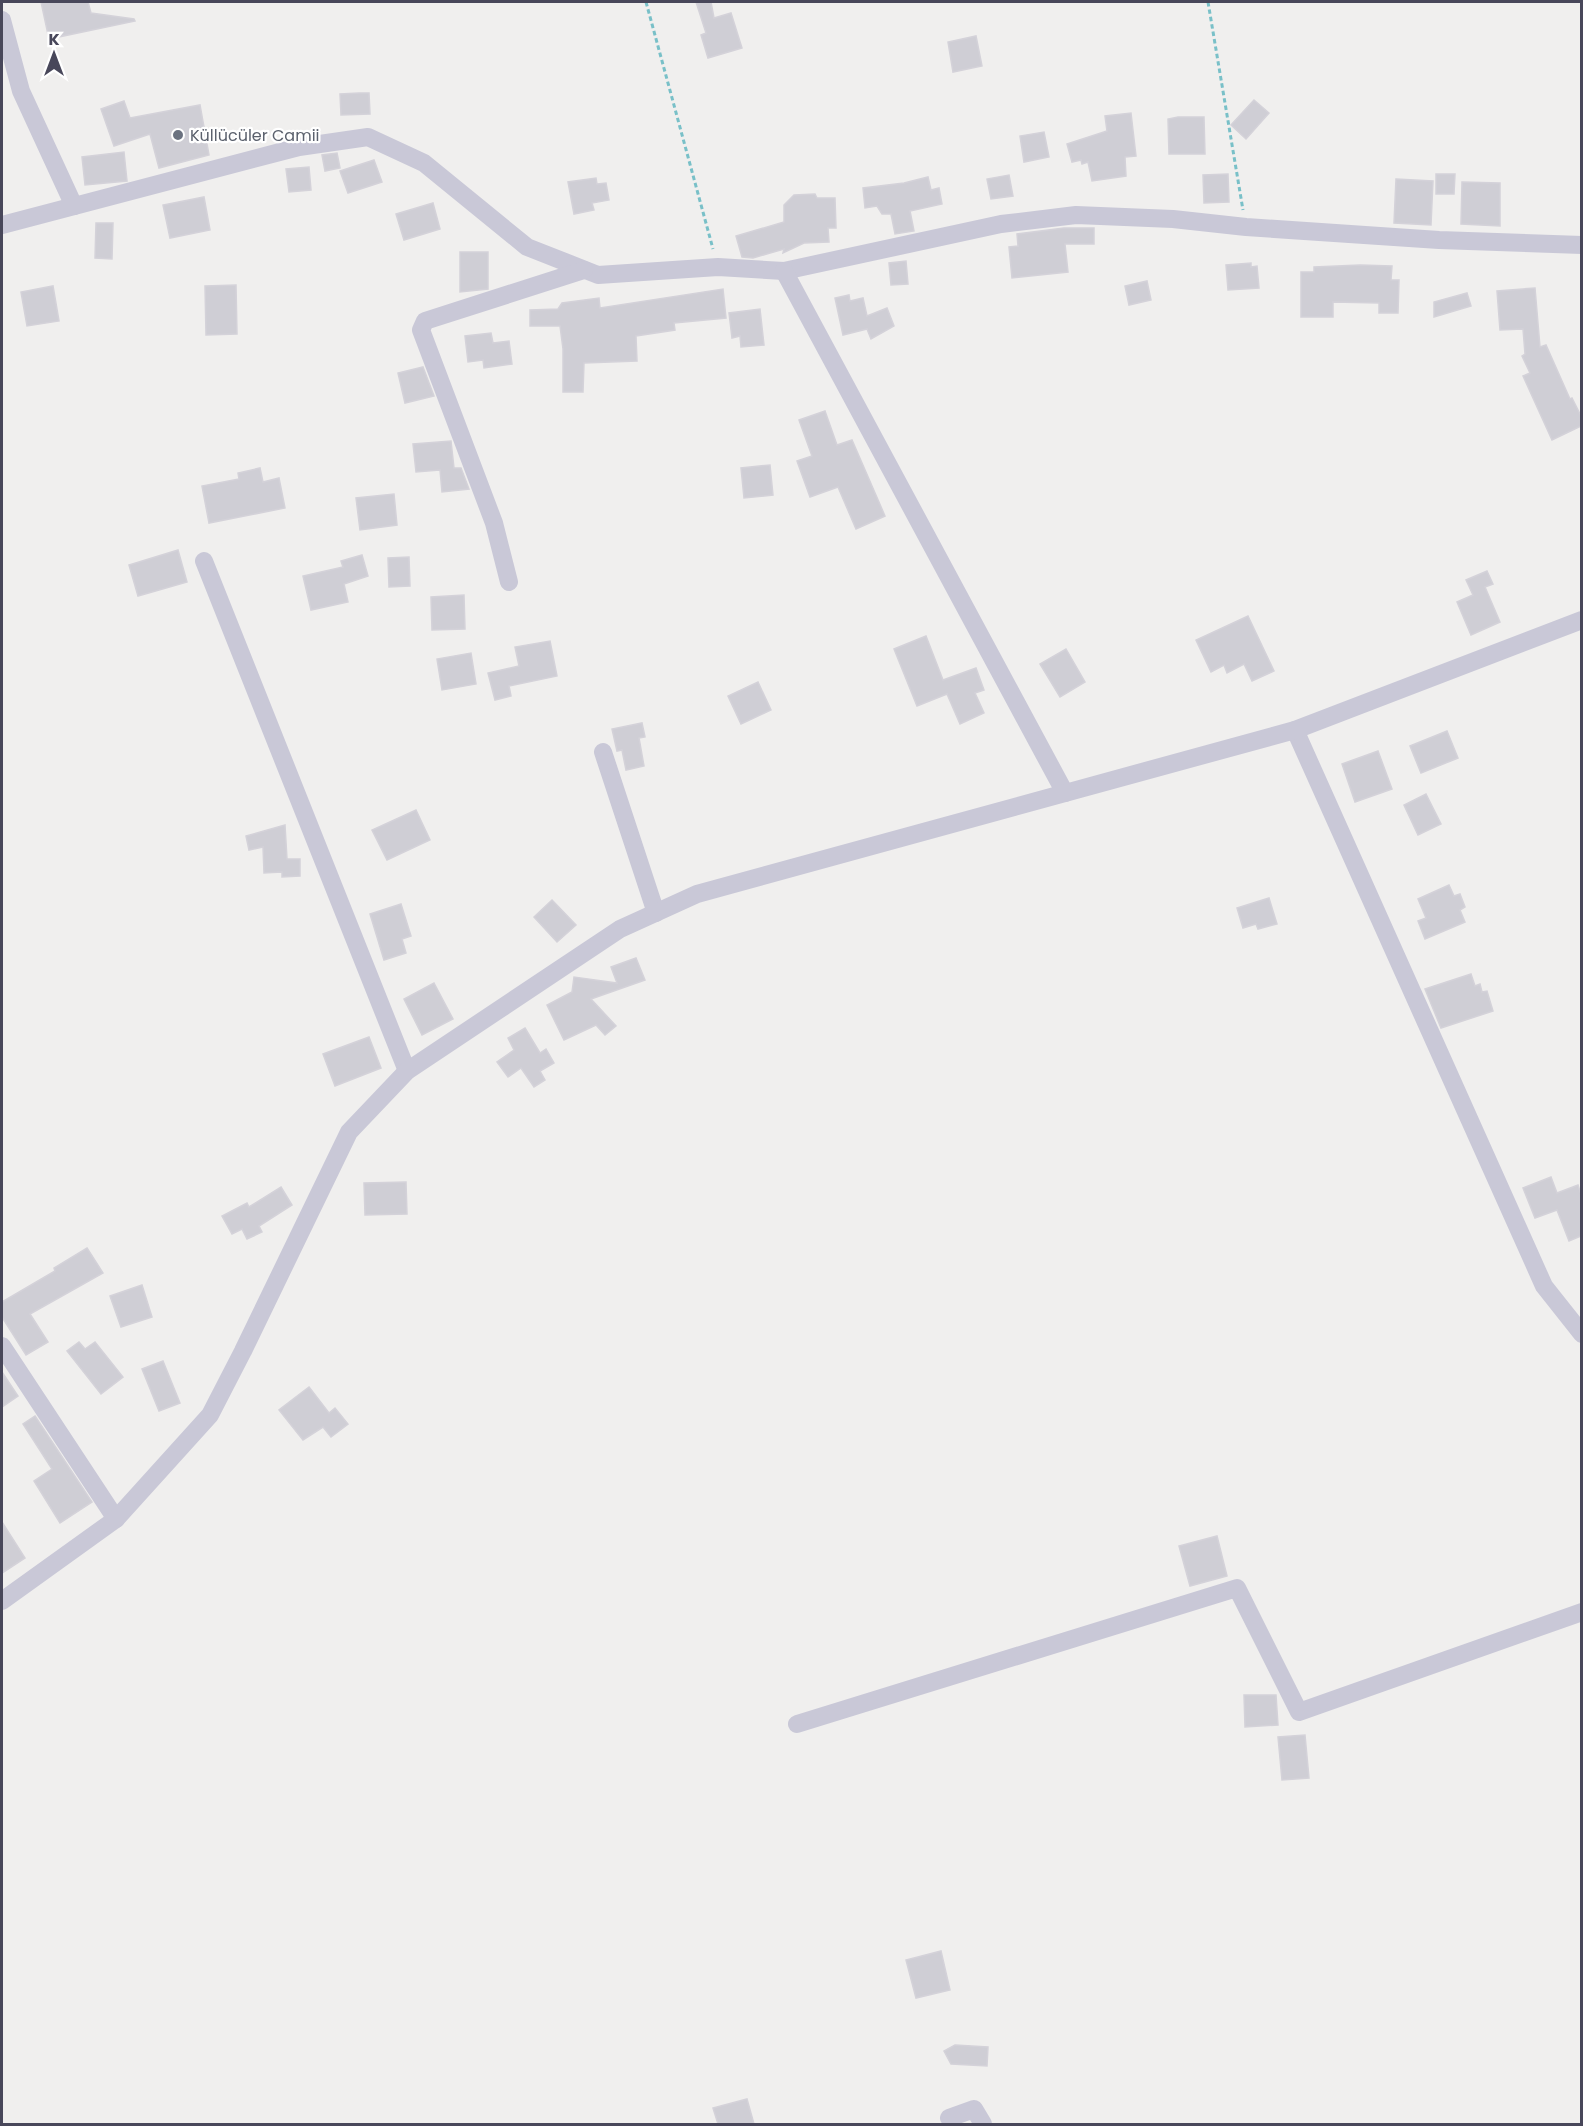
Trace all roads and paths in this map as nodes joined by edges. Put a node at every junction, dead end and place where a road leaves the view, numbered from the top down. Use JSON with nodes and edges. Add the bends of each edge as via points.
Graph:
{"nodes":[{"id":1,"x":646,"y":2,"type":"edge"},
{"id":2,"x":1208,"y":2,"type":"edge"},
{"id":3,"x":2,"y":20,"type":"edge"},
{"id":4,"x":74,"y":206,"type":"junction"},
{"id":5,"x":2,"y":225,"type":"edge"},
{"id":6,"x":1246,"y":227,"type":"junction"},
{"id":7,"x":1581,"y":245,"type":"edge"},
{"id":8,"x":718,"y":267,"type":"junction"},
{"id":9,"x":585,"y":270,"type":"junction"},
{"id":10,"x":784,"y":271,"type":"junction"},
{"id":11,"x":204,"y":561,"type":"dead end"},
{"id":12,"x":509,"y":582,"type":"dead end"},
{"id":13,"x":1581,"y":621,"type":"edge"},
{"id":14,"x":1295,"y":730,"type":"junction"},
{"id":15,"x":603,"y":752,"type":"dead end"},
{"id":16,"x":1065,"y":794,"type":"junction"},
{"id":17,"x":656,"y":913,"type":"junction"},
{"id":18,"x":407,"y":1071,"type":"junction"},
{"id":19,"x":1581,"y":1334,"type":"edge"},
{"id":20,"x":2,"y":1346,"type":"edge"},
{"id":21,"x":116,"y":1519,"type":"junction"},
{"id":22,"x":2,"y":1601,"type":"edge"},
{"id":23,"x":1581,"y":1612,"type":"edge"},
{"id":24,"x":797,"y":1724,"type":"dead end"},
{"id":25,"x":949,"y":2118,"type":"dead end"},
{"id":26,"x":983,"y":2124,"type":"edge"}],
"edges":[{"from":1,"to":8,"type":"path"},
{"from":2,"to":6,"type":"path"},
{"from":3,"to":4,"type":"street","via":[[21,91]]},
{"from":4,"to":5,"type":"street"},
{"from":4,"to":9,"type":"street","via":[[299,147],[368,137],[424,163],[527,248]]},
{"from":6,"to":7,"type":"street"},
{"from":6,"to":10,"type":"street","via":[[1076,215],[1001,224]]},
{"from":8,"to":9,"type":"street","via":[[598,275]]},
{"from":8,"to":10,"type":"street"},
{"from":9,"to":12,"type":"street","via":[[425,321],[422,330],[494,523]]},
{"from":10,"to":16,"type":"street"},
{"from":11,"to":18,"type":"street"},
{"from":13,"to":14,"type":"street"},
{"from":14,"to":16,"type":"street"},
{"from":14,"to":19,"type":"street","via":[[1544,1286]]},
{"from":15,"to":17,"type":"street"},
{"from":16,"to":17,"type":"street","via":[[697,894]]},
{"from":17,"to":18,"type":"street","via":[[620,929]]},
{"from":18,"to":21,"type":"street","via":[[349,1132],[210,1414]]},
{"from":20,"to":21,"type":"street"},
{"from":21,"to":22,"type":"street"},
{"from":23,"to":24,"type":"street","via":[[1299,1712],[1237,1588]]},
{"from":25,"to":26,"type":"street","via":[[974,2109]]}]}
